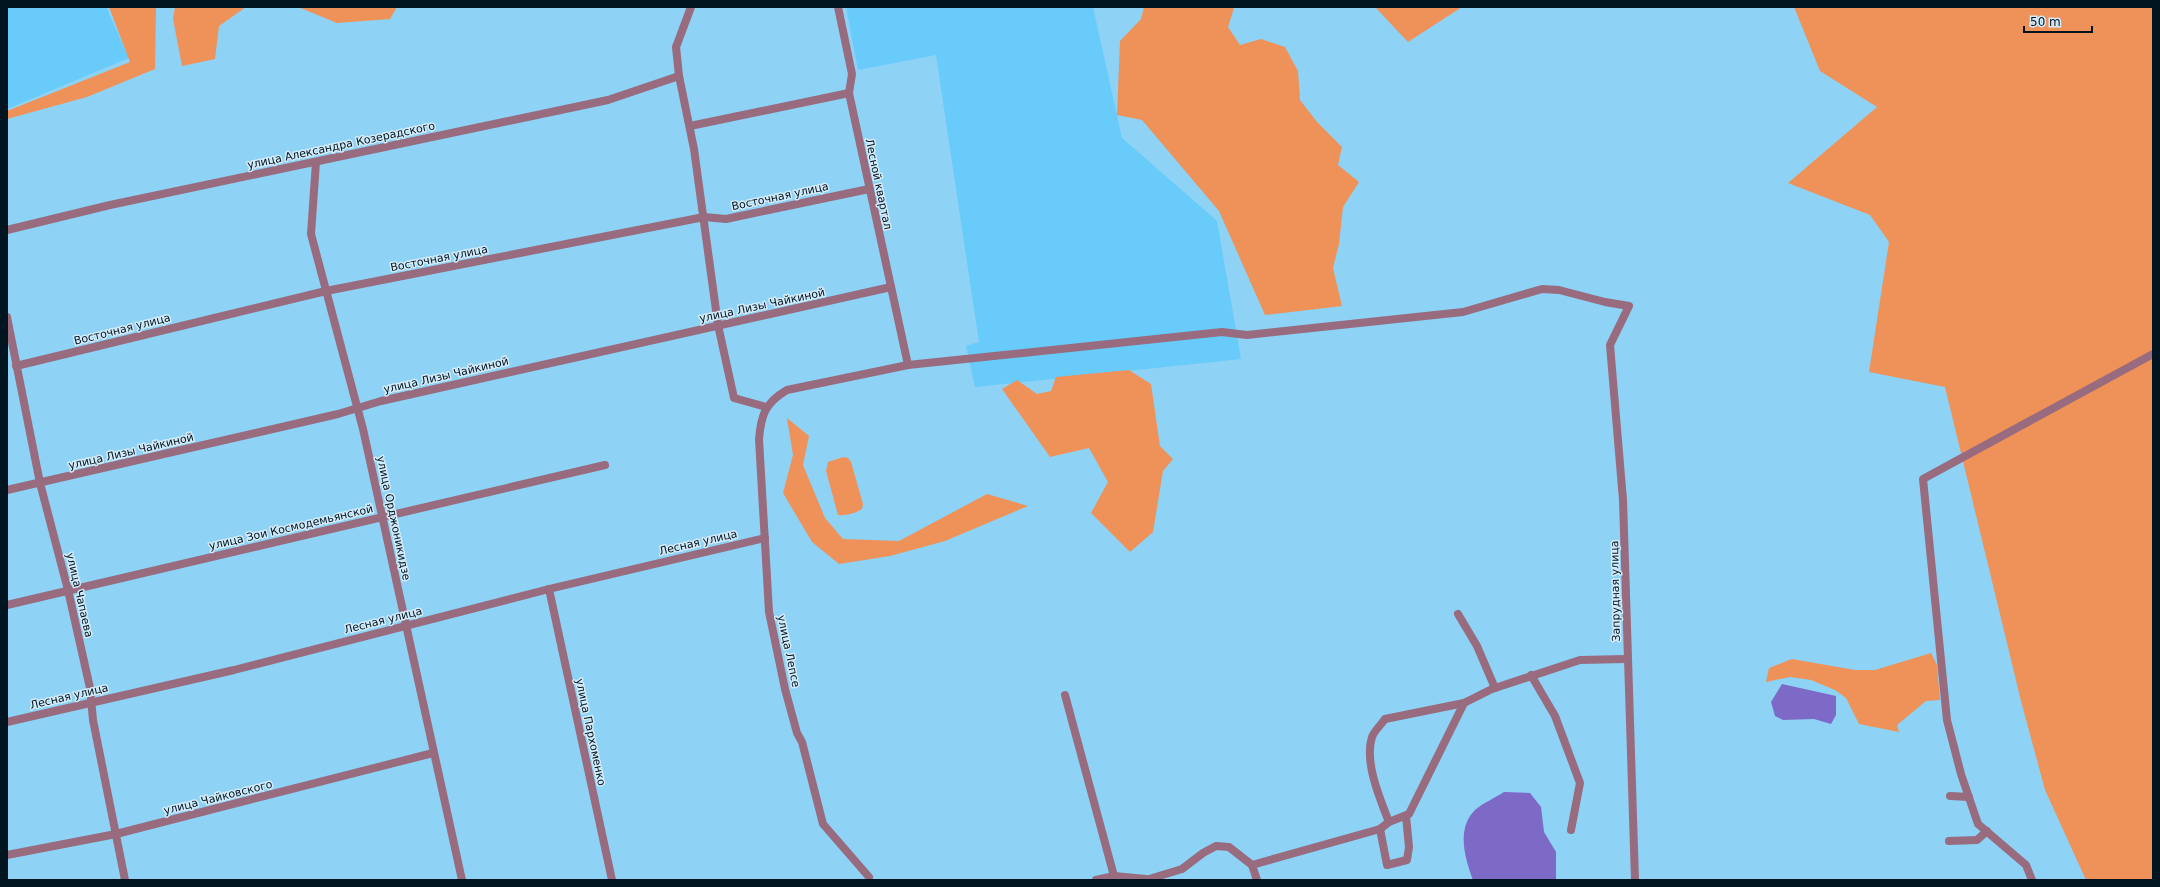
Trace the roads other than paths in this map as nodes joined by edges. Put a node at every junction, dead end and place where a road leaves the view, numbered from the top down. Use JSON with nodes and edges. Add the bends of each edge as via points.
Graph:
{"nodes":[{"id":1,"x":690,"y":7,"type":"edge"},
{"id":2,"x":838,"y":7,"type":"edge"},
{"id":3,"x":679,"y":76,"type":"junction"},
{"id":4,"x":849,"y":93,"type":"junction"},
{"id":5,"x":690,"y":126,"type":"junction"},
{"id":6,"x":316,"y":162,"type":"junction"},
{"id":7,"x":869,"y":189,"type":"junction"},
{"id":8,"x":704,"y":217,"type":"junction"},
{"id":9,"x":7,"y":230,"type":"edge"},
{"id":10,"x":891,"y":287,"type":"junction"},
{"id":11,"x":326,"y":291,"type":"junction"},
{"id":12,"x":7,"y":316,"type":"edge"},
{"id":13,"x":718,"y":325,"type":"junction"},
{"id":14,"x":2153,"y":354,"type":"edge"},
{"id":15,"x":908,"y":365,"type":"junction"},
{"id":16,"x":16,"y":366,"type":"junction"},
{"id":17,"x":766,"y":407,"type":"junction"},
{"id":18,"x":357,"y":409,"type":"junction"},
{"id":19,"x":605,"y":465,"type":"dead end"},
{"id":20,"x":40,"y":483,"type":"junction"},
{"id":21,"x":7,"y":490,"type":"edge"},
{"id":22,"x":383,"y":516,"type":"junction"},
{"id":23,"x":765,"y":538,"type":"junction"},
{"id":24,"x":549,"y":589,"type":"junction"},
{"id":25,"x":68,"y":590,"type":"junction"},
{"id":26,"x":7,"y":605,"type":"edge"},
{"id":27,"x":1458,"y":614,"type":"dead end"},
{"id":28,"x":405,"y":626,"type":"junction"},
{"id":29,"x":1626,"y":659,"type":"junction"},
{"id":30,"x":1531,"y":675,"type":"junction"},
{"id":31,"x":1495,"y":688,"type":"junction"},
{"id":32,"x":1065,"y":695,"type":"dead end"},
{"id":33,"x":91,"y":702,"type":"junction"},
{"id":34,"x":1464,"y":703,"type":"junction"},
{"id":35,"x":7,"y":722,"type":"edge"},
{"id":36,"x":433,"y":753,"type":"junction"},
{"id":37,"x":1950,"y":796,"type":"dead end"},
{"id":38,"x":1969,"y":797,"type":"junction"},
{"id":39,"x":1406,"y":816,"type":"junction"},
{"id":40,"x":1389,"y":822,"type":"junction"},
{"id":41,"x":1380,"y":829,"type":"junction"},
{"id":42,"x":1571,"y":830,"type":"dead end"},
{"id":43,"x":1987,"y":831,"type":"junction"},
{"id":44,"x":116,"y":834,"type":"junction"},
{"id":45,"x":1949,"y":841,"type":"dead end"},
{"id":46,"x":7,"y":855,"type":"edge"},
{"id":47,"x":1252,"y":865,"type":"junction"},
{"id":48,"x":1114,"y":876,"type":"junction"},
{"id":49,"x":869,"y":877,"type":"dead end"},
{"id":50,"x":125,"y":880,"type":"edge"},
{"id":51,"x":462,"y":880,"type":"edge"},
{"id":52,"x":612,"y":880,"type":"edge"},
{"id":53,"x":1096,"y":880,"type":"edge"},
{"id":54,"x":1146,"y":880,"type":"edge"},
{"id":55,"x":1257,"y":880,"type":"edge"},
{"id":56,"x":1634,"y":880,"type":"edge"},
{"id":57,"x":2032,"y":880,"type":"edge"}],
"edges":[{"from":1,"to":3,"type":"street","via":[[676,47]]},
{"from":2,"to":4,"type":"street","name":"Лесной квартал","via":[[852,74]]},
{"from":3,"to":5,"type":"street"},
{"from":3,"to":6,"type":"street","name":"улица Александра Козерадского","via":[[608,100]]},
{"from":4,"to":5,"type":"street"},
{"from":4,"to":7,"type":"street","name":"Лесной квартал"},
{"from":5,"to":8,"type":"street"},
{"from":6,"to":9,"type":"street","name":"улица Александра Козерадского","via":[[110,205]]},
{"from":6,"to":11,"type":"street","name":"улица Орджоникидзе","via":[[311,234]]},
{"from":7,"to":8,"type":"street","name":"Восточная улица","via":[[726,219]]},
{"from":7,"to":10,"type":"street","name":"Лесной квартал"},
{"from":8,"to":11,"type":"street","name":"Восточная улица"},
{"from":8,"to":13,"type":"street"},
{"from":10,"to":13,"type":"street","name":"улица Лизы Чайкиной"},
{"from":10,"to":15,"type":"street","name":"Лесной квартал"},
{"from":11,"to":16,"type":"street","name":"Восточная улица"},
{"from":11,"to":18,"type":"street","name":"улица Орджоникидзе"},
{"from":12,"to":16,"type":"street","name":"улица Чапаева"},
{"from":13,"to":17,"type":"street","via":[[734,398]]},
{"from":13,"to":18,"type":"street","name":"улица Лизы Чайкиной","via":[[381,401]]},
{"from":14,"to":38,"type":"street","via":[[1923,479],[1948,720]]},
{"from":15,"to":17,"type":"street","via":[[787,390]]},
{"from":15,"to":29,"type":"street","name":"Запрудная улица","via":[[1222,332],[1247,335],[1463,312],[1542,289],[1558,290],[1629,306],[1610,345],[1623,500]]},
{"from":16,"to":20,"type":"street","name":"улица Чапаева"},
{"from":17,"to":23,"type":"street","name":"улица Лепсе","via":[[759,439]]},
{"from":18,"to":20,"type":"street","name":"улица Лизы Чайкиной"},
{"from":18,"to":22,"type":"street","name":"улица Орджоникидзе"},
{"from":19,"to":22,"type":"street","name":"улица Зои Космодемьянской"},
{"from":20,"to":21,"type":"street","name":"улица Лизы Чайкиной"},
{"from":20,"to":25,"type":"street","name":"улица Чапаева"},
{"from":22,"to":25,"type":"street","name":"улица Зои Космодемьянской"},
{"from":22,"to":28,"type":"street","name":"улица Орджоникидзе"},
{"from":23,"to":24,"type":"street","name":"Лесная улица"},
{"from":23,"to":49,"type":"street","name":"улица Лепсе","via":[[769,612],[775,646],[823,824]]},
{"from":24,"to":28,"type":"street","name":"Лесная улица"},
{"from":24,"to":52,"type":"street","name":"улица Пархоменко"},
{"from":25,"to":26,"type":"street","name":"улица Зои Космодемьянской"},
{"from":25,"to":33,"type":"street","name":"улица Чапаева"},
{"from":27,"to":31,"type":"street","via":[[1477,646]]},
{"from":28,"to":33,"type":"street","name":"Лесная улица","via":[[234,670]]},
{"from":28,"to":36,"type":"street","name":"улица Орджоникидзе"},
{"from":29,"to":30,"type":"street","via":[[1580,660]]},
{"from":29,"to":56,"type":"street","name":"Запрудная улица"},
{"from":30,"to":31,"type":"street"},
{"from":30,"to":42,"type":"street","via":[[1556,716],[1580,783]]},
{"from":31,"to":34,"type":"street"},
{"from":32,"to":48,"type":"street"},
{"from":33,"to":35,"type":"street","name":"Лесная улица"},
{"from":33,"to":44,"type":"street","name":"улица Чапаева"},
{"from":34,"to":39,"type":"street","via":[[1410,814]]},
{"from":34,"to":40,"type":"street","via":[[1384,719],[1372,737],[1370,765],[1377,794]]},
{"from":36,"to":44,"type":"street","name":"улица Чайковского"},
{"from":36,"to":51,"type":"street","name":"улица Орджоникидзе"},
{"from":37,"to":38,"type":"street"},
{"from":38,"to":43,"type":"street","via":[[1978,824]]},
{"from":39,"to":40,"type":"street"},
{"from":39,"to":41,"type":"street","via":[[1409,847],[1407,860],[1387,865]]},
{"from":40,"to":41,"type":"street"},
{"from":41,"to":47,"type":"street"},
{"from":43,"to":45,"type":"street","via":[[1978,840]]},
{"from":43,"to":57,"type":"street","via":[[2026,865]]},
{"from":44,"to":46,"type":"street","name":"улица Чайковского"},
{"from":44,"to":50,"type":"street","name":"улица Чапаева"},
{"from":47,"to":54,"type":"street","via":[[1229,847],[1216,846],[1182,869]]},
{"from":47,"to":55,"type":"street"},
{"from":48,"to":53,"type":"street"},
{"from":48,"to":54,"type":"street"}]}
